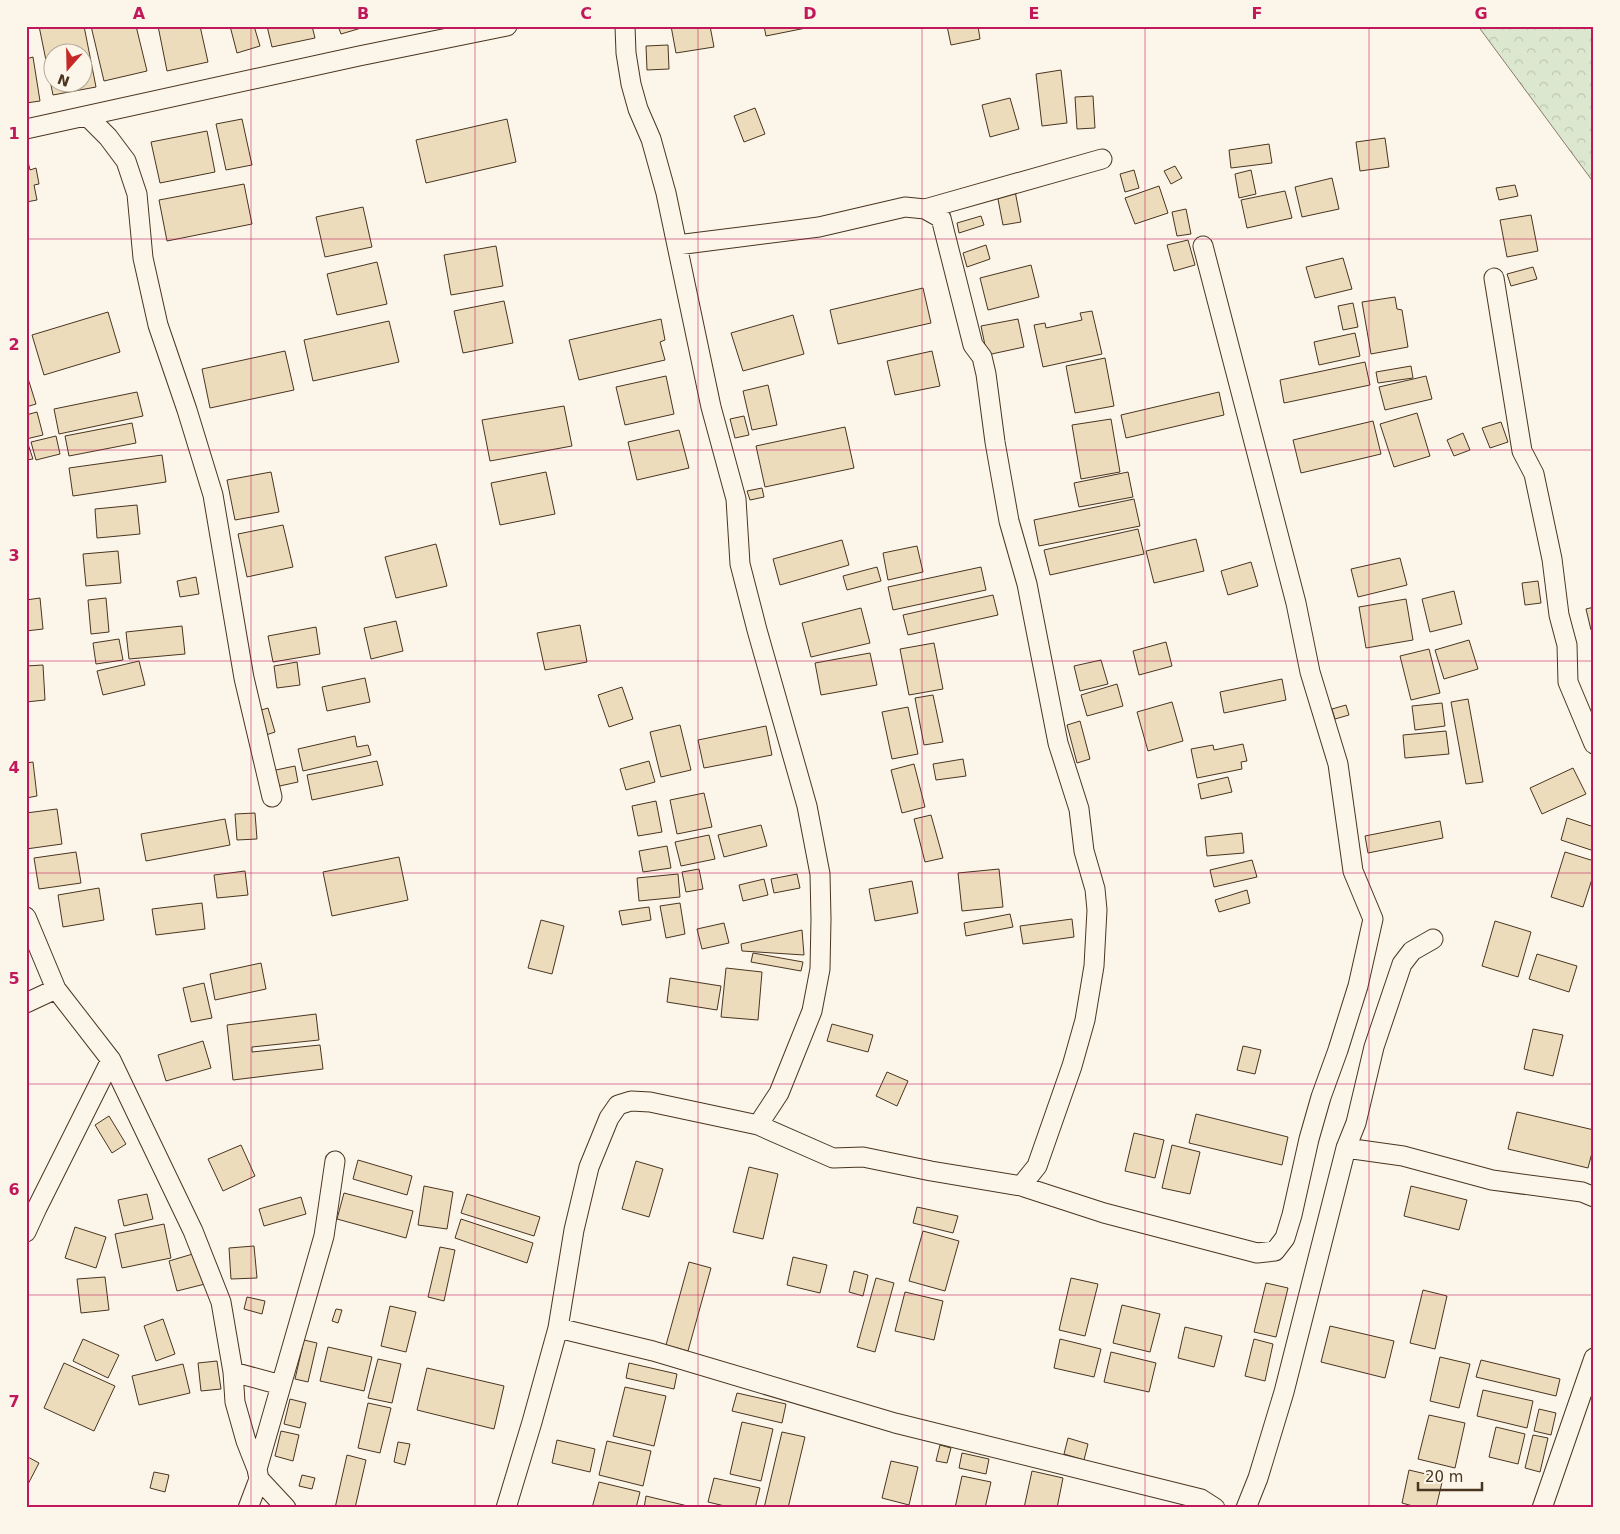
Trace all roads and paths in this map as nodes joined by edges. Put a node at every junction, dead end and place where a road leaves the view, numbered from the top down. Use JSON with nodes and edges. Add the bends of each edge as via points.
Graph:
{"nodes":[{"id":1,"x":507,"y":26,"type":"edge"},
{"id":2,"x":625,"y":26,"type":"edge"},
{"id":3,"x":87,"y":116,"type":"junction"},
{"id":4,"x":26,"y":129,"type":"edge"},
{"id":5,"x":1102,"y":160,"type":"dead end"},
{"id":6,"x":925,"y":209,"type":"junction"},
{"id":7,"x":677,"y":245,"type":"junction"},
{"id":8,"x":1203,"y":246,"type":"dead end"},
{"id":9,"x":1494,"y":278,"type":"dead end"},
{"id":10,"x":1594,"y":744,"type":"edge"},
{"id":11,"x":272,"y":797,"type":"dead end"},
{"id":12,"x":26,"y":917,"type":"edge"},
{"id":13,"x":1433,"y":940,"type":"dead end"},
{"id":14,"x":56,"y":989,"type":"junction"},
{"id":15,"x":26,"y":1003,"type":"edge"},
{"id":16,"x":110,"y":1060,"type":"junction"},
{"id":17,"x":758,"y":1125,"type":"junction"},
{"id":18,"x":1346,"y":1148,"type":"junction"},
{"id":19,"x":335,"y":1162,"type":"dead end"},
{"id":20,"x":1021,"y":1186,"type":"junction"},
{"id":21,"x":1590,"y":1192,"type":"edge"},
{"id":22,"x":26,"y":1232,"type":"edge"},
{"id":23,"x":558,"y":1328,"type":"junction"},
{"id":24,"x":1594,"y":1358,"type":"edge"},
{"id":25,"x":233,"y":1372,"type":"junction"},
{"id":26,"x":281,"y":1385,"type":"junction"},
{"id":27,"x":258,"y":1474,"type":"junction"},
{"id":28,"x":248,"y":1508,"type":"edge"},
{"id":29,"x":286,"y":1508,"type":"edge"},
{"id":30,"x":506,"y":1508,"type":"edge"},
{"id":31,"x":1215,"y":1508,"type":"edge"},
{"id":32,"x":1246,"y":1508,"type":"edge"},
{"id":33,"x":1542,"y":1508,"type":"edge"}],
"edges":[{"from":1,"to":3,"type":"street"},
{"from":2,"to":7,"type":"street","via":[[631,84],[651,139]]},
{"from":3,"to":4,"type":"street"},
{"from":3,"to":11,"type":"street","via":[[126,161],[137,194],[142,258],[158,325],[213,495],[244,678]]},
{"from":5,"to":6,"type":"street"},
{"from":6,"to":7,"type":"street","via":[[905,208],[819,227]]},
{"from":6,"to":20,"type":"street","via":[[941,218],[973,345],[982,357],[1009,521],[1027,584],[1058,743],[1079,809],[1084,852],[1097,910],[1094,966],[1072,1066],[1037,1166]]},
{"from":7,"to":17,"type":"street","via":[[711,407],[736,499],[740,564],[807,806],[820,874],[820,969],[812,1011],[779,1093]]},
{"from":8,"to":20,"type":"street","via":[[1296,604],[1310,672],[1338,764],[1353,871],[1373,919],[1358,986],[1309,1139],[1292,1215],[1285,1238],[1275,1251],[1257,1253],[1104,1213]]},
{"from":9,"to":10,"type":"street","via":[[1522,451],[1534,474],[1552,559],[1559,615],[1567,645],[1568,682]]},
{"from":12,"to":14,"type":"street"},
{"from":13,"to":18,"type":"street","via":[[1412,951],[1402,964],[1374,1047],[1356,1123]]},
{"from":14,"to":15,"type":"street"},
{"from":14,"to":16,"type":"street"},
{"from":16,"to":22,"type":"street"},
{"from":16,"to":25,"type":"street","via":[[197,1240],[221,1302]]},
{"from":17,"to":20,"type":"street","via":[[833,1158],[863,1157]]},
{"from":17,"to":23,"type":"street","via":[[650,1102],[631,1101],[618,1105],[609,1118],[589,1168],[574,1230]]},
{"from":18,"to":21,"type":"street","via":[[1404,1156],[1492,1180]]},
{"from":18,"to":32,"type":"street","via":[[1284,1392]]},
{"from":19,"to":26,"type":"street","via":[[324,1236]]},
{"from":23,"to":30,"type":"street"},
{"from":23,"to":31,"type":"street","via":[[653,1351],[896,1423],[1201,1499]]},
{"from":24,"to":33,"type":"street"},
{"from":25,"to":26,"type":"street"},
{"from":25,"to":27,"type":"street","via":[[235,1402]]},
{"from":26,"to":27,"type":"street"},
{"from":27,"to":28,"type":"street"},
{"from":27,"to":29,"type":"street"}]}
